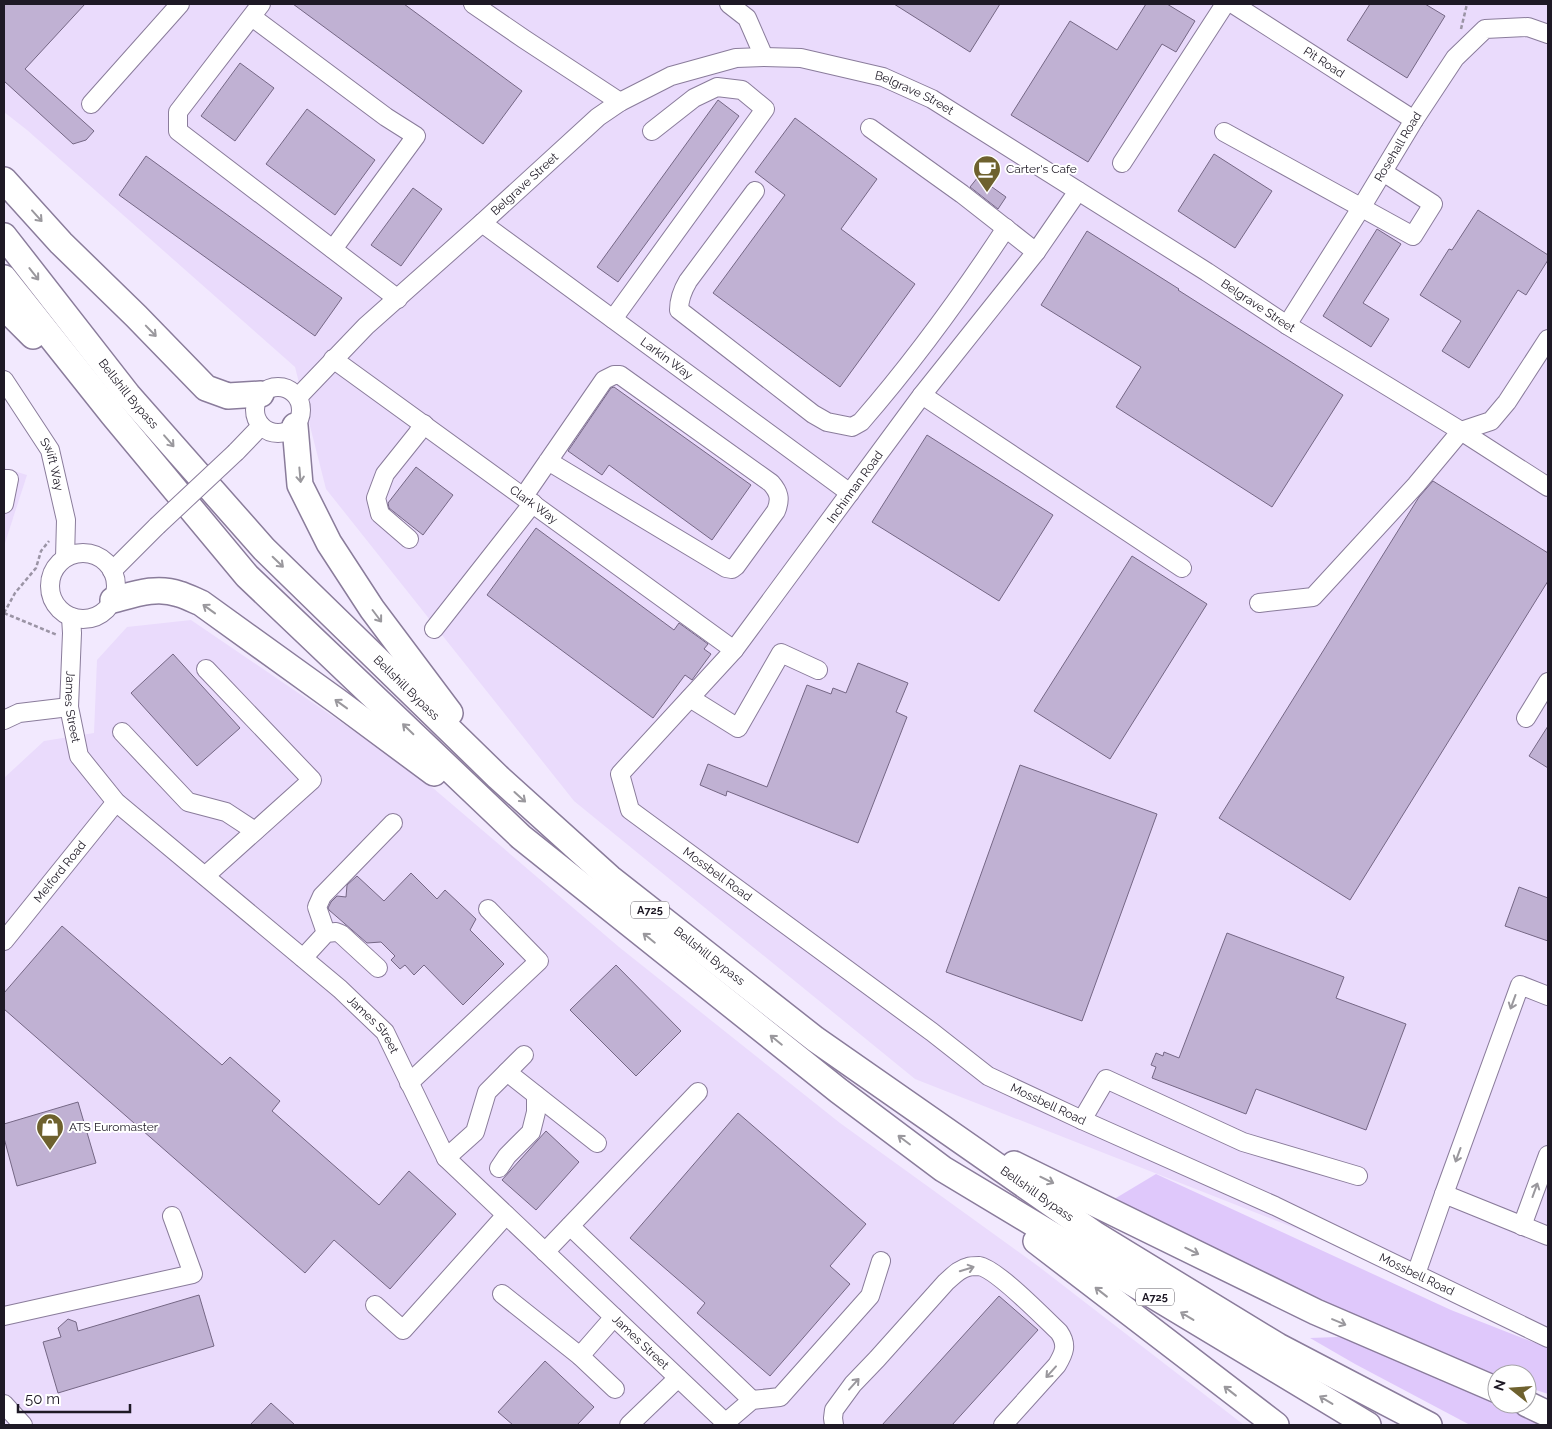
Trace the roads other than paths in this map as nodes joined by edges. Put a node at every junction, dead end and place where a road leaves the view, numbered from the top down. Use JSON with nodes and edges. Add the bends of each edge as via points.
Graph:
{"nodes":[{"id":1,"x":180,"y":4,"type":"edge"},
{"id":2,"x":473,"y":4,"type":"edge"},
{"id":3,"x":729,"y":4,"type":"edge"},
{"id":4,"x":1225,"y":4,"type":"edge"},
{"id":5,"x":1233,"y":4,"type":"edge"},
{"id":6,"x":257,"y":10,"type":"edge"},
{"id":7,"x":1548,"y":34,"type":"edge"},
{"id":8,"x":764,"y":57,"type":"junction"},
{"id":9,"x":620,"y":102,"type":"junction"},
{"id":10,"x":91,"y":104,"type":"dead end"},
{"id":11,"x":1414,"y":120,"type":"junction"},
{"id":12,"x":870,"y":128,"type":"dead end"},
{"id":13,"x":652,"y":131,"type":"dead end"},
{"id":14,"x":1224,"y":132,"type":"dead end"},
{"id":15,"x":1122,"y":163,"type":"dead end"},
{"id":16,"x":1383,"y":172,"type":"junction"},
{"id":17,"x":4,"y":180,"type":"edge"},
{"id":18,"x":755,"y":191,"type":"dead end"},
{"id":19,"x":1078,"y":191,"type":"junction"},
{"id":20,"x":1361,"y":208,"type":"junction"},
{"id":21,"x":482,"y":223,"type":"junction"},
{"id":22,"x":1006,"y":228,"type":"junction"},
{"id":23,"x":4,"y":236,"type":"edge"},
{"id":24,"x":332,"y":249,"type":"junction"},
{"id":25,"x":1036,"y":252,"type":"junction"},
{"id":26,"x":4,"y":278,"type":"edge"},
{"id":27,"x":398,"y":299,"type":"junction"},
{"id":28,"x":4,"y":308,"type":"edge"},
{"id":29,"x":613,"y":319,"type":"junction"},
{"id":30,"x":1287,"y":325,"type":"junction"},
{"id":31,"x":1548,"y":340,"type":"edge"},
{"id":32,"x":333,"y":359,"type":"junction"},
{"id":33,"x":4,"y":380,"type":"edge"},
{"id":34,"x":261,"y":394,"type":"junction"},
{"id":35,"x":922,"y":396,"type":"junction"},
{"id":36,"x":298,"y":397,"type":"junction"},
{"id":37,"x":113,"y":415,"type":"junction"},
{"id":38,"x":424,"y":424,"type":"junction"},
{"id":39,"x":261,"y":426,"type":"junction"},
{"id":40,"x":296,"y":426,"type":"junction"},
{"id":41,"x":1461,"y":431,"type":"junction"},
{"id":42,"x":548,"y":461,"type":"junction"},
{"id":43,"x":4,"y":479,"type":"edge"},
{"id":44,"x":1548,"y":487,"type":"edge"},
{"id":45,"x":850,"y":493,"type":"junction"},
{"id":46,"x":528,"y":500,"type":"junction"},
{"id":47,"x":4,"y":504,"type":"edge"},
{"id":48,"x":409,"y":538,"type":"dead end"},
{"id":49,"x":65,"y":558,"type":"junction"},
{"id":50,"x":1182,"y":568,"type":"dead end"},
{"id":51,"x":112,"y":571,"type":"junction"},
{"id":52,"x":113,"y":600,"type":"junction"},
{"id":53,"x":1259,"y":603,"type":"dead end"},
{"id":54,"x":71,"y":617,"type":"junction"},
{"id":55,"x":434,"y":629,"type":"dead end"},
{"id":56,"x":734,"y":650,"type":"junction"},
{"id":57,"x":206,"y":668,"type":"dead end"},
{"id":58,"x":818,"y":670,"type":"dead end"},
{"id":59,"x":1548,"y":682,"type":"edge"},
{"id":60,"x":690,"y":698,"type":"junction"},
{"id":61,"x":69,"y":707,"type":"junction"},
{"id":62,"x":1526,"y":718,"type":"dead end"},
{"id":63,"x":4,"y":720,"type":"edge"},
{"id":64,"x":122,"y":732,"type":"dead end"},
{"id":65,"x":620,"y":774,"type":"joint"},
{"id":66,"x":498,"y":777,"type":"junction"},
{"id":67,"x":116,"y":802,"type":"junction"},
{"id":68,"x":393,"y":822,"type":"dead end"},
{"id":69,"x":255,"y":831,"type":"junction"},
{"id":70,"x":521,"y":837,"type":"junction"},
{"id":71,"x":205,"y":876,"type":"junction"},
{"id":72,"x":488,"y":909,"type":"dead end"},
{"id":73,"x":326,"y":933,"type":"junction"},
{"id":74,"x":4,"y":941,"type":"edge"},
{"id":75,"x":303,"y":958,"type":"junction"},
{"id":76,"x":378,"y":968,"type":"dead end"},
{"id":77,"x":1548,"y":996,"type":"edge"},
{"id":78,"x":524,"y":1055,"type":"dead end"},
{"id":79,"x":507,"y":1072,"type":"junction"},
{"id":80,"x":409,"y":1083,"type":"junction"},
{"id":81,"x":698,"y":1092,"type":"dead end"},
{"id":82,"x":536,"y":1095,"type":"junction"},
{"id":83,"x":1082,"y":1120,"type":"junction"},
{"id":84,"x":940,"y":1128,"type":"junction"},
{"id":85,"x":597,"y":1143,"type":"dead end"},
{"id":86,"x":1548,"y":1155,"type":"edge"},
{"id":87,"x":446,"y":1158,"type":"junction"},
{"id":88,"x":499,"y":1168,"type":"dead end"},
{"id":89,"x":943,"y":1170,"type":"junction"},
{"id":90,"x":1358,"y":1176,"type":"dead end"},
{"id":91,"x":1444,"y":1194,"type":"junction"},
{"id":92,"x":506,"y":1215,"type":"junction"},
{"id":93,"x":172,"y":1216,"type":"dead end"},
{"id":94,"x":570,"y":1226,"type":"junction"},
{"id":95,"x":1522,"y":1226,"type":"junction"},
{"id":96,"x":1548,"y":1236,"type":"edge"},
{"id":97,"x":545,"y":1252,"type":"junction"},
{"id":98,"x":881,"y":1261,"type":"dead end"},
{"id":99,"x":1416,"y":1274,"type":"junction"},
{"id":100,"x":502,"y":1294,"type":"dead end"},
{"id":101,"x":375,"y":1305,"type":"dead end"},
{"id":102,"x":4,"y":1316,"type":"edge"},
{"id":103,"x":614,"y":1317,"type":"junction"},
{"id":104,"x":1548,"y":1338,"type":"edge"},
{"id":105,"x":580,"y":1356,"type":"junction"},
{"id":106,"x":678,"y":1378,"type":"junction"},
{"id":107,"x":1487,"y":1386,"type":"edge"},
{"id":108,"x":615,"y":1389,"type":"dead end"},
{"id":109,"x":752,"y":1400,"type":"junction"},
{"id":110,"x":4,"y":1404,"type":"edge"},
{"id":111,"x":727,"y":1424,"type":"edge"},
{"id":112,"x":23,"y":1425,"type":"edge"},
{"id":113,"x":629,"y":1425,"type":"edge"},
{"id":114,"x":834,"y":1425,"type":"edge"},
{"id":115,"x":1003,"y":1425,"type":"edge"},
{"id":116,"x":1276,"y":1425,"type":"edge"},
{"id":117,"x":1368,"y":1425,"type":"edge"},
{"id":118,"x":1429,"y":1425,"type":"edge"}],
"edges":[{"from":1,"to":10,"type":"street"},
{"from":2,"to":9,"type":"street"},
{"from":3,"to":8,"type":"street","via":[[747,18]]},
{"from":4,"to":15,"type":"street"},
{"from":5,"to":11,"type":"street","name":"Pit Road"},
{"from":6,"to":24,"type":"street","via":[[178,112],[178,131]]},
{"from":6,"to":24,"type":"street","via":[[386,117],[416,136]]},
{"from":7,"to":11,"type":"street","name":"Rosehall Road","via":[[1528,27],[1486,29],[1455,58]]},
{"from":8,"to":9,"type":"street","name":"Belgrave Street","via":[[736,58],[671,76]]},
{"from":8,"to":19,"type":"street","name":"Belgrave Street","via":[[801,58],[883,77],[932,99]]},
{"from":9,"to":21,"type":"street","name":"Belgrave Street","via":[[598,117]]},
{"from":11,"to":16,"type":"street","name":"Rosehall Road"},
{"from":12,"to":22,"type":"street"},
{"from":13,"to":29,"type":"street","via":[[694,98],[717,87],[742,90],[766,108]]},
{"from":14,"to":20,"type":"street"},
{"from":16,"to":20,"type":"street","name":"Rosehall Road"},
{"from":16,"to":20,"type":"street","via":[[1433,204],[1413,236]]},
{"from":17,"to":34,"type":"highway","one_way":true,"via":[[61,243],[206,388],[228,396]]},
{"from":18,"to":22,"type":"street","via":[[688,281],[682,291],[679,310],[812,414],[827,422],[852,427],[861,422],[906,368],[972,280]]},
{"from":19,"to":25,"type":"street","name":"Inchinnan Road"},
{"from":19,"to":30,"type":"street","name":"Belgrave Street"},
{"from":20,"to":30,"type":"street","name":"Rosehall Road"},
{"from":21,"to":27,"type":"street","name":"Belgrave Street"},
{"from":21,"to":29,"type":"street","name":"Larkin Way"},
{"from":22,"to":25,"type":"street"},
{"from":23,"to":66,"type":"highway","name":"Bellshill Bypass","number":"A725","one_way":true,"via":[[128,394],[264,549]]},
{"from":24,"to":27,"type":"street"},
{"from":25,"to":35,"type":"street","name":"Inchinnan Road"},
{"from":26,"to":37,"type":"highway","name":"Bellshill Bypass","number":"A725"},
{"from":27,"to":32,"type":"street","name":"Belgrave Street"},
{"from":28,"to":37,"type":"highway"},
{"from":29,"to":45,"type":"street","name":"Larkin Way"},
{"from":30,"to":41,"type":"street","name":"Belgrave Street"},
{"from":31,"to":41,"type":"street","via":[[1491,421]]},
{"from":32,"to":36,"type":"street","name":"Belgrave Street"},
{"from":32,"to":38,"type":"street","name":"Clark Way"},
{"from":33,"to":49,"type":"street","name":"Swift Way","via":[[50,450],[66,520]]},
{"from":34,"to":36,"type":"street","via":[[280,386],[293,391]]},
{"from":34,"to":39,"type":"street","via":[[255,406]]},
{"from":35,"to":45,"type":"street","name":"Inchinnan Road"},
{"from":35,"to":50,"type":"street"},
{"from":36,"to":40,"type":"street","via":[[302,412]]},
{"from":70,"to":37,"type":"highway","name":"Bellshill Bypass","number":"A725","one_way":true,"via":[[247,576]]},
{"from":38,"to":46,"type":"street","name":"Clark Way"},
{"from":38,"to":48,"type":"street","via":[[385,474],[376,498],[380,514]]},
{"from":39,"to":40,"type":"street","via":[[267,431],[282,433]]},
{"from":39,"to":51,"type":"street","bridge":true},
{"from":40,"to":66,"type":"highway","one_way":true,"via":[[300,485],[329,543],[372,609]]},
{"from":41,"to":44,"type":"street","name":"Belgrave Street"},
{"from":41,"to":53,"type":"street","via":[[1313,597]]},
{"from":42,"to":42,"type":"street","via":[[604,380],[620,375],[771,483],[778,491],[779,503],[736,566],[726,568]]},
{"from":42,"to":46,"type":"street"},
{"from":43,"to":47,"type":"street","via":[[9,479]]},
{"from":45,"to":56,"type":"street","name":"Inchinnan Road"},
{"from":46,"to":55,"type":"street"},
{"from":46,"to":56,"type":"street","name":"Clark Way"},
{"from":49,"to":51,"type":"street","via":[[76,553],[92,554],[102,559]]},
{"from":49,"to":54,"type":"street","via":[[56,566],[50,590],[61,611]]},
{"from":51,"to":52,"type":"street","via":[[116,582]]},
{"from":52,"to":54,"type":"street","via":[[107,609],[93,618]]},
{"from":70,"to":52,"type":"highway","one_way":true,"via":[[201,603],[178,593],[157,590]]},
{"from":54,"to":61,"type":"street","name":"James Street"},
{"from":56,"to":60,"type":"street","name":"Inchinnan Road"},
{"from":57,"to":69,"type":"street","via":[[312,780]]},
{"from":58,"to":60,"type":"street","via":[[781,653],[738,728]]},
{"from":59,"to":62,"type":"street"},
{"from":60,"to":65,"type":"street","name":"Inchinnan Road"},
{"from":61,"to":63,"type":"street","via":[[19,713]]},
{"from":61,"to":67,"type":"street","name":"James Street","via":[[79,756]]},
{"from":64,"to":69,"type":"street","via":[[188,802],[226,812]]},
{"from":65,"to":83,"type":"street","name":"Mossbell Road","via":[[630,810],[988,1076]]},
{"from":66,"to":84,"type":"highway","name":"Bellshill Bypass","number":"A725","one_way":true,"via":[[617,884],[815,1039]]},
{"from":67,"to":71,"type":"street","name":"James Street"},
{"from":67,"to":74,"type":"street","name":"Melford Road"},
{"from":68,"to":73,"type":"street","via":[[322,896],[317,907]]},
{"from":69,"to":71,"type":"street"},
{"from":89,"to":70,"type":"highway","name":"Bellshill Bypass","number":"A725","one_way":true},
{"from":71,"to":75,"type":"street","name":"James Street"},
{"from":72,"to":80,"type":"street","via":[[539,961]]},
{"from":73,"to":75,"type":"street"},
{"from":73,"to":76,"type":"street","via":[[341,934]]},
{"from":75,"to":80,"type":"street","name":"James Street","via":[[385,1032]]},
{"from":77,"to":91,"type":"street","one_way":true,"via":[[1520,985]]},
{"from":78,"to":79,"type":"street"},
{"from":79,"to":82,"type":"street"},
{"from":79,"to":87,"type":"street","via":[[487,1092],[475,1132]]},
{"from":80,"to":87,"type":"street","name":"James Street"},
{"from":81,"to":94,"type":"street"},
{"from":82,"to":85,"type":"street"},
{"from":82,"to":88,"type":"street","via":[[531,1132]]},
{"from":83,"to":90,"type":"street","via":[[1106,1079],[1243,1142]]},
{"from":83,"to":99,"type":"street","name":"Mossbell Road","via":[[1275,1206]]},
{"from":84,"to":107,"type":"highway","one_way":true,"via":[[1316,1312]]},
{"from":84,"to":118,"type":"highway","name":"Bellshill Bypass","number":"A725","via":[[1096,1236],[1278,1346]]},
{"from":95,"to":86,"type":"street","one_way":true},
{"from":87,"to":92,"type":"street","name":"James Street"},
{"from":116,"to":89,"type":"highway","number":"A725","one_way":true},
{"from":117,"to":89,"type":"highway","name":"Bellshill Bypass","number":"A725","one_way":true},
{"from":91,"to":95,"type":"street"},
{"from":91,"to":99,"type":"street"},
{"from":92,"to":97,"type":"street","name":"James Street"},
{"from":92,"to":101,"type":"street","via":[[403,1330]]},
{"from":93,"to":102,"type":"street","via":[[193,1274]]},
{"from":94,"to":97,"type":"street"},
{"from":94,"to":109,"type":"street"},
{"from":95,"to":96,"type":"street"},
{"from":97,"to":103,"type":"street","name":"James Street"},
{"from":98,"to":109,"type":"street","via":[[870,1296],[780,1397]]},
{"from":99,"to":104,"type":"street","name":"Mossbell Road"},
{"from":100,"to":105,"type":"street"},
{"from":103,"to":105,"type":"street"},
{"from":103,"to":106,"type":"street","name":"James Street"},
{"from":105,"to":108,"type":"street"},
{"from":106,"to":111,"type":"street","name":"James Street"},
{"from":106,"to":113,"type":"street"},
{"from":109,"to":111,"type":"street"},
{"from":110,"to":112,"type":"street"},
{"from":114,"to":115,"type":"street","one_way":true,"via":[[834,1410],[853,1384],[946,1282],[969,1266],[980,1266],[992,1272],[1064,1339],[1058,1365]]}]}
